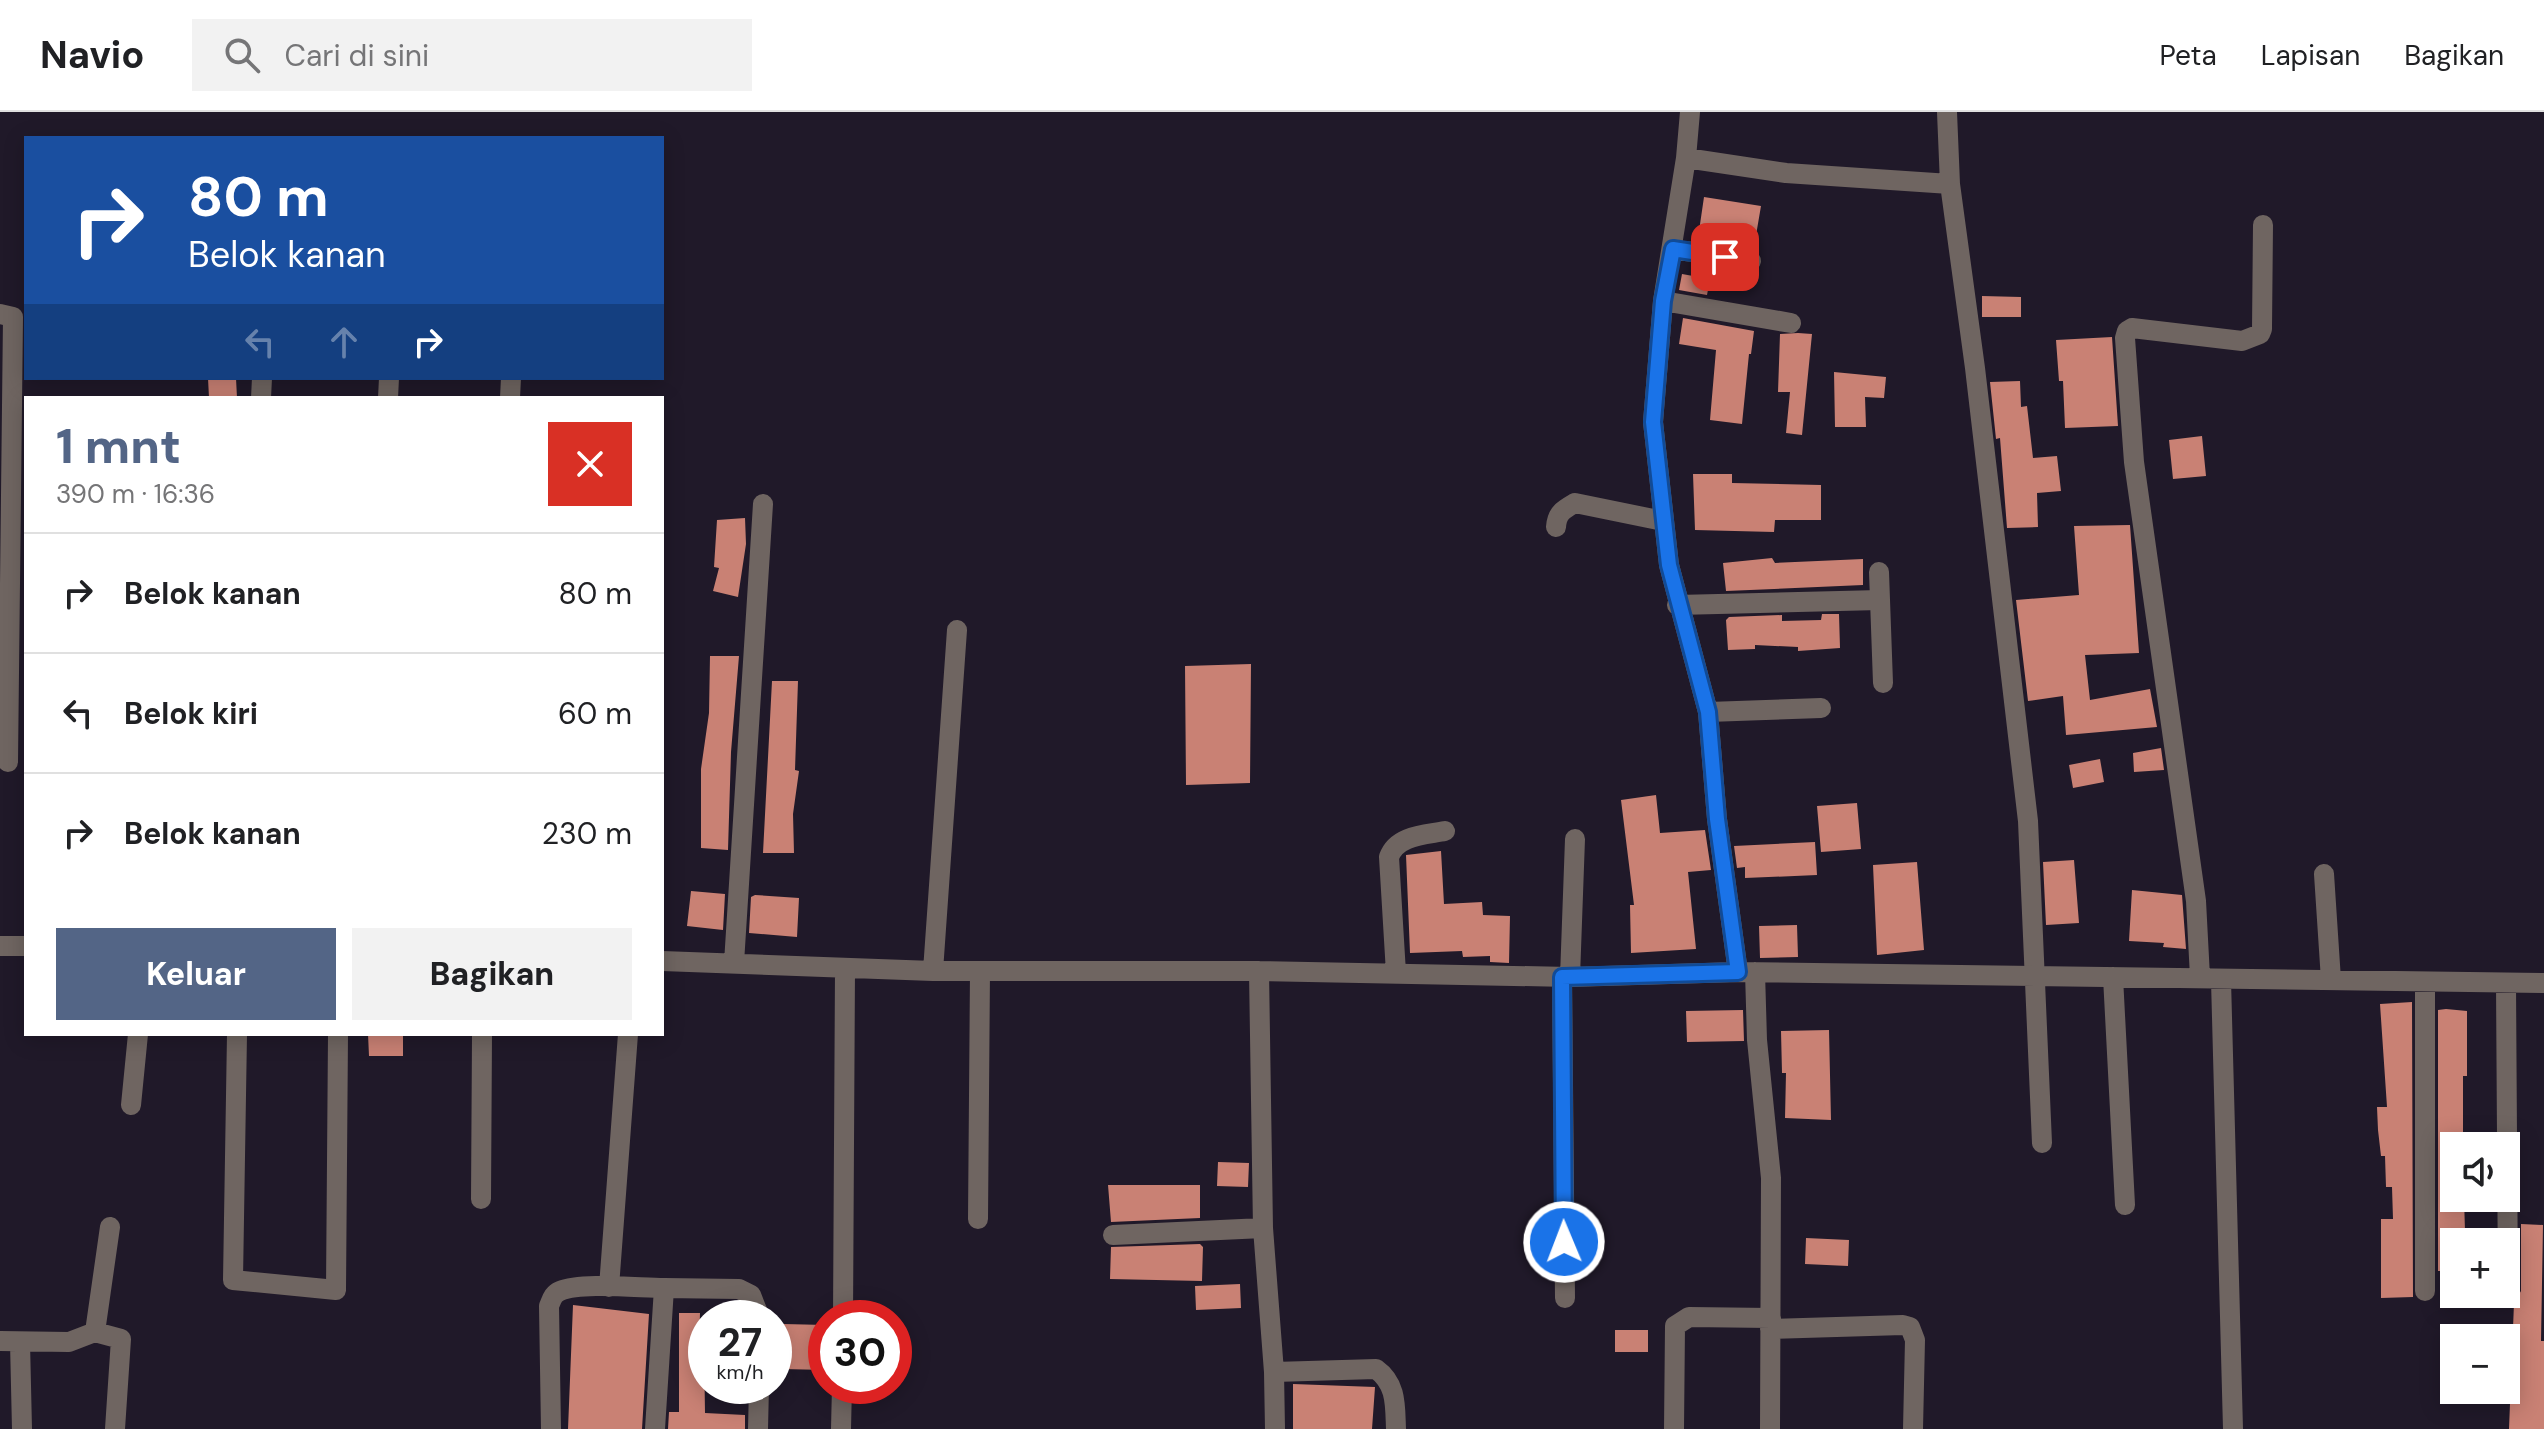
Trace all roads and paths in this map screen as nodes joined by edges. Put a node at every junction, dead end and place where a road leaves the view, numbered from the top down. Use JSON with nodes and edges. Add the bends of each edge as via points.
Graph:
{"nodes":[{"id":1,"x":1690,"y":112,"type":"edge"},
{"id":2,"x":1947,"y":112,"type":"edge"},
{"id":3,"x":1686,"y":158,"type":"junction"},
{"id":4,"x":1950,"y":184,"type":"junction"},
{"id":5,"x":2263,"y":225,"type":"dead end"},
{"id":6,"x":1673,"y":249,"type":"junction"},
{"id":7,"x":1751,"y":261,"type":"dead end"},
{"id":8,"x":1663,"y":301,"type":"junction"},
{"id":9,"x":0,"y":314,"type":"edge"},
{"id":10,"x":1791,"y":323,"type":"dead end"},
{"id":11,"x":763,"y":504,"type":"dead end"},
{"id":12,"x":1663,"y":521,"type":"junction"},
{"id":13,"x":1556,"y":527,"type":"dead end"},
{"id":14,"x":1879,"y":572,"type":"dead end"},
{"id":15,"x":1880,"y":600,"type":"junction"},
{"id":16,"x":1677,"y":605,"type":"junction"},
{"id":17,"x":957,"y":630,"type":"dead end"},
{"id":18,"x":1883,"y":683,"type":"dead end"},
{"id":19,"x":1821,"y":708,"type":"dead end"},
{"id":20,"x":1708,"y":712,"type":"junction"},
{"id":21,"x":11,"y":762,"type":"edge"},
{"id":22,"x":1445,"y":831,"type":"dead end"},
{"id":23,"x":1575,"y":839,"type":"dead end"},
{"id":24,"x":2324,"y":874,"type":"dead end"},
{"id":25,"x":0,"y":946,"type":"edge"},
{"id":26,"x":24,"y":946,"type":"edge"},
{"id":27,"x":664,"y":961,"type":"edge"},
{"id":28,"x":734,"y":963,"type":"junction"},
{"id":29,"x":845,"y":969,"type":"junction"},
{"id":30,"x":933,"y":971,"type":"junction"},
{"id":31,"x":980,"y":971,"type":"junction"},
{"id":32,"x":1259,"y":971,"type":"junction"},
{"id":33,"x":1746,"y":972,"type":"junction"},
{"id":34,"x":1396,"y":973,"type":"junction"},
{"id":35,"x":1566,"y":977,"type":"junction"},
{"id":36,"x":2036,"y":977,"type":"junction"},
{"id":37,"x":2113,"y":977,"type":"junction"},
{"id":38,"x":2200,"y":977,"type":"junction"},
{"id":39,"x":2221,"y":980,"type":"junction"},
{"id":40,"x":2331,"y":980,"type":"junction"},
{"id":41,"x":2425,"y":982,"type":"junction"},
{"id":42,"x":2506,"y":983,"type":"junction"},
{"id":43,"x":2544,"y":983,"type":"edge"},
{"id":44,"x":138,"y":1036,"type":"edge"},
{"id":45,"x":237,"y":1036,"type":"edge"},
{"id":46,"x":338,"y":1036,"type":"edge"},
{"id":47,"x":482,"y":1036,"type":"edge"},
{"id":48,"x":628,"y":1036,"type":"edge"},
{"id":49,"x":131,"y":1105,"type":"dead end"},
{"id":50,"x":2042,"y":1143,"type":"dead end"},
{"id":51,"x":481,"y":1199,"type":"dead end"},
{"id":52,"x":2125,"y":1205,"type":"dead end"},
{"id":53,"x":978,"y":1219,"type":"dead end"},
{"id":54,"x":110,"y":1227,"type":"dead end"},
{"id":55,"x":1263,"y":1228,"type":"junction"},
{"id":56,"x":2508,"y":1228,"type":"edge"},
{"id":57,"x":1113,"y":1235,"type":"dead end"},
{"id":58,"x":609,"y":1287,"type":"junction"},
{"id":59,"x":664,"y":1288,"type":"junction"},
{"id":60,"x":2425,"y":1291,"type":"dead end"},
{"id":61,"x":1565,"y":1298,"type":"dead end"},
{"id":62,"x":753,"y":1300,"type":"edge"},
{"id":63,"x":843,"y":1300,"type":"edge"},
{"id":64,"x":1770,"y":1324,"type":"junction"},
{"id":65,"x":95,"y":1332,"type":"junction"},
{"id":66,"x":10,"y":1342,"type":"edge"},
{"id":67,"x":1274,"y":1372,"type":"junction"},
{"id":68,"x":759,"y":1404,"type":"edge"},
{"id":69,"x":842,"y":1404,"type":"edge"},
{"id":70,"x":22,"y":1429,"type":"edge"},
{"id":71,"x":115,"y":1429,"type":"edge"},
{"id":72,"x":551,"y":1429,"type":"edge"},
{"id":73,"x":655,"y":1429,"type":"edge"},
{"id":74,"x":758,"y":1429,"type":"edge"},
{"id":75,"x":841,"y":1429,"type":"edge"},
{"id":76,"x":1275,"y":1429,"type":"edge"},
{"id":77,"x":1396,"y":1429,"type":"edge"},
{"id":78,"x":1674,"y":1429,"type":"edge"},
{"id":79,"x":1770,"y":1429,"type":"edge"},
{"id":80,"x":1913,"y":1429,"type":"edge"},
{"id":81,"x":2233,"y":1429,"type":"edge"}],
"edges":[{"from":1,"to":3,"type":"street"},
{"from":2,"to":4,"type":"street"},
{"from":3,"to":4,"type":"street","via":[[1786,173]]},
{"from":3,"to":6,"type":"street"},
{"from":4,"to":36,"type":"street","via":[[2028,821]]},
{"from":5,"to":38,"type":"street","via":[[2260,334],[2242,341],[2132,328],[2125,338],[2134,462],[2196,901]]},
{"from":6,"to":7,"type":"street"},
{"from":6,"to":8,"type":"street"},
{"from":8,"to":10,"type":"street"},
{"from":8,"to":12,"type":"street","via":[[1653,422]]},
{"from":9,"to":21,"type":"street","via":[[13,316]]},
{"from":11,"to":28,"type":"street"},
{"from":12,"to":13,"type":"street","via":[[1575,503],[1562,510]]},
{"from":12,"to":16,"type":"street"},
{"from":14,"to":15,"type":"street"},
{"from":15,"to":16,"type":"street"},
{"from":15,"to":18,"type":"street"},
{"from":16,"to":20,"type":"street"},
{"from":17,"to":30,"type":"street"},
{"from":19,"to":20,"type":"street"},
{"from":20,"to":33,"type":"street","via":[[1717,819]]},
{"from":22,"to":34,"type":"street","via":[[1408,838],[1389,857]]},
{"from":23,"to":35,"type":"street"},
{"from":24,"to":40,"type":"street"},
{"from":25,"to":26,"type":"street"},
{"from":27,"to":28,"type":"street"},
{"from":28,"to":29,"type":"street"},
{"from":29,"to":30,"type":"street"},
{"from":29,"to":63,"type":"street"},
{"from":30,"to":31,"type":"street"},
{"from":31,"to":32,"type":"street"},
{"from":31,"to":53,"type":"street"},
{"from":32,"to":34,"type":"street"},
{"from":32,"to":55,"type":"street"},
{"from":33,"to":35,"type":"street"},
{"from":33,"to":36,"type":"street"},
{"from":33,"to":64,"type":"street","via":[[1771,1178]]},
{"from":34,"to":35,"type":"street"},
{"from":35,"to":61,"type":"street"},
{"from":36,"to":37,"type":"street"},
{"from":36,"to":50,"type":"street"},
{"from":37,"to":38,"type":"street"},
{"from":37,"to":52,"type":"street"},
{"from":38,"to":39,"type":"street"},
{"from":39,"to":40,"type":"street"},
{"from":39,"to":81,"type":"street"},
{"from":40,"to":41,"type":"street"},
{"from":41,"to":42,"type":"street"},
{"from":41,"to":60,"type":"street"},
{"from":42,"to":43,"type":"street"},
{"from":42,"to":56,"type":"street"},
{"from":44,"to":49,"type":"street"},
{"from":45,"to":46,"type":"street","via":[[233,1280],[336,1290]]},
{"from":47,"to":51,"type":"street"},
{"from":48,"to":58,"type":"street"},
{"from":54,"to":65,"type":"street"},
{"from":55,"to":57,"type":"street"},
{"from":55,"to":67,"type":"street"},
{"from":58,"to":59,"type":"street"},
{"from":58,"to":72,"type":"street","via":[[562,1290],[553,1296]]},
{"from":59,"to":62,"type":"street","via":[[746,1291]]},
{"from":59,"to":73,"type":"street"},
{"from":64,"to":78,"type":"street","via":[[1689,1317],[1675,1326]]},
{"from":64,"to":79,"type":"street"},
{"from":64,"to":80,"type":"street","via":[[1910,1327],[1915,1340]]},
{"from":65,"to":66,"type":"street","via":[[69,1342]]},
{"from":65,"to":71,"type":"street","via":[[121,1339]]},
{"from":66,"to":70,"type":"street"},
{"from":67,"to":76,"type":"street"},
{"from":67,"to":77,"type":"street","via":[[1376,1369],[1394,1395]]},
{"from":68,"to":74,"type":"street"},
{"from":69,"to":75,"type":"street"}]}
